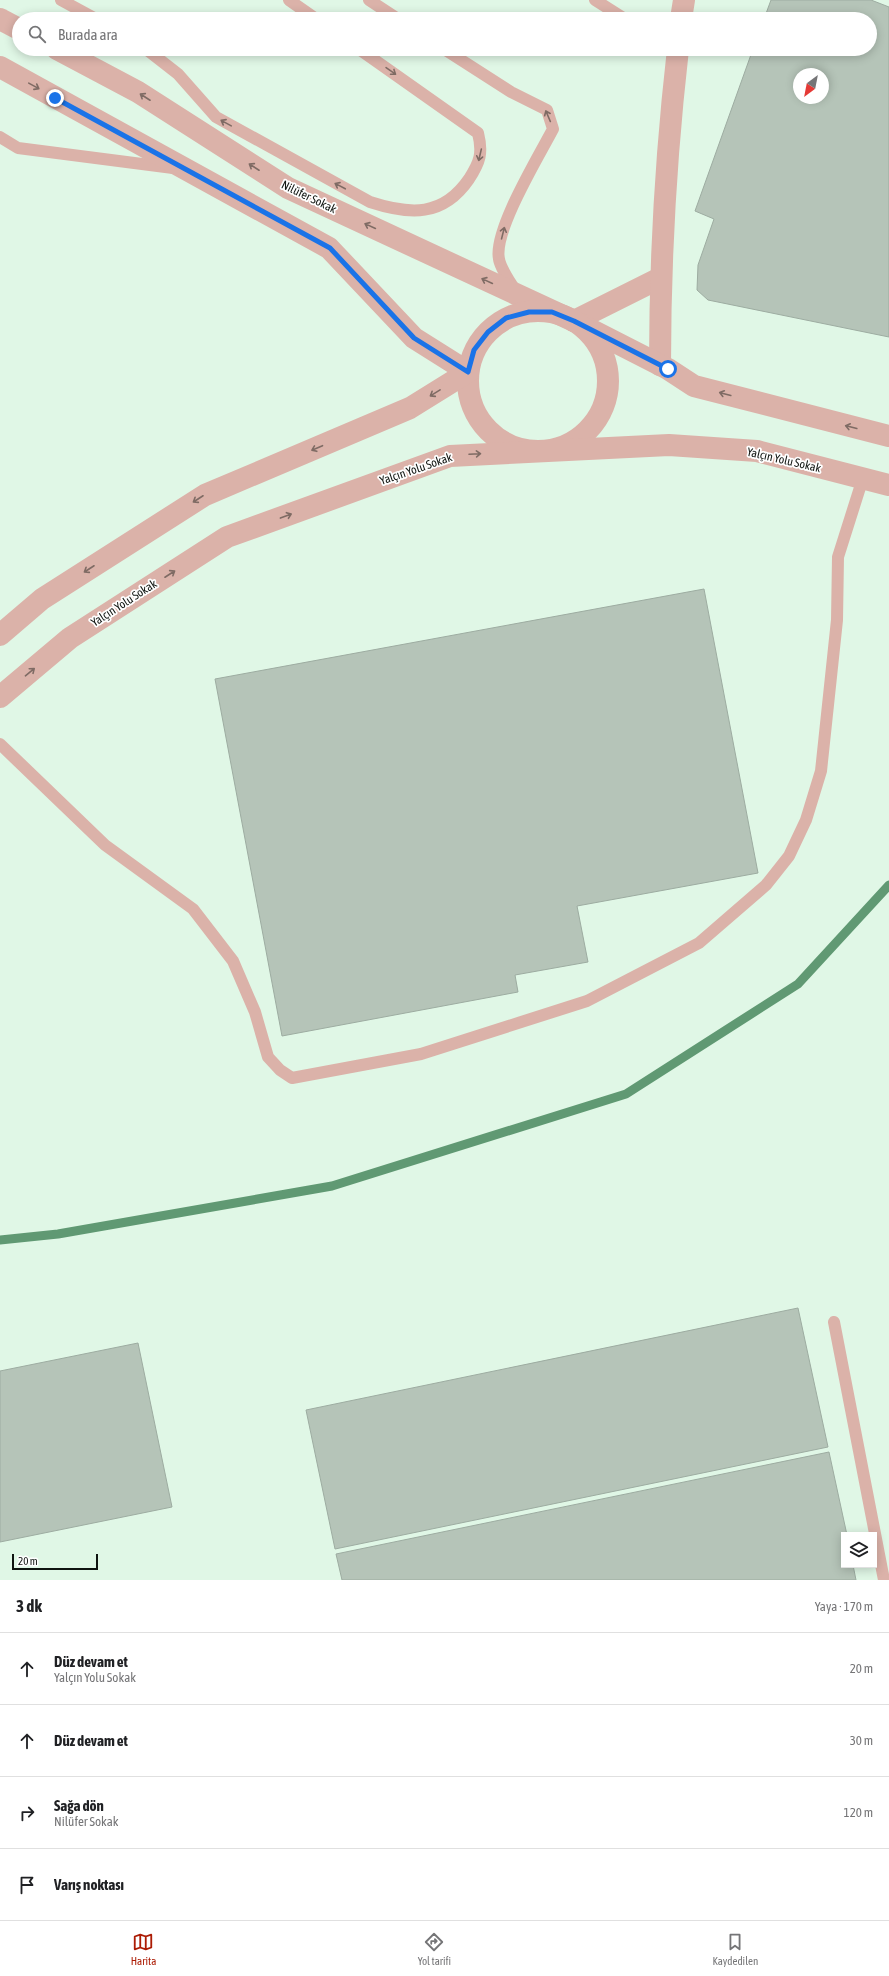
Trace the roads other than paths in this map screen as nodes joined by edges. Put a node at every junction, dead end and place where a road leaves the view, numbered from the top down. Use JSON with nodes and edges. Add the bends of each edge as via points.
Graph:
{"nodes":[{"id":1,"x":61,"y":0,"type":"edge"},
{"id":2,"x":289,"y":0,"type":"edge"},
{"id":3,"x":369,"y":0,"type":"edge"},
{"id":4,"x":595,"y":0,"type":"edge"},
{"id":5,"x":684,"y":0,"type":"edge"},
{"id":6,"x":83,"y":12,"type":"edge"},
{"id":7,"x":306,"y":12,"type":"edge"},
{"id":8,"x":387,"y":12,"type":"edge"},
{"id":9,"x":614,"y":12,"type":"edge"},
{"id":10,"x":682,"y":12,"type":"edge"},
{"id":11,"x":0,"y":19,"type":"edge"},
{"id":12,"x":12,"y":25,"type":"edge"},
{"id":13,"x":70,"y":56,"type":"edge"},
{"id":14,"x":155,"y":56,"type":"edge"},
{"id":15,"x":369,"y":56,"type":"edge"},
{"id":16,"x":455,"y":56,"type":"edge"},
{"id":17,"x":675,"y":56,"type":"edge"},
{"id":18,"x":0,"y":67,"type":"edge"},
{"id":19,"x":0,"y":137,"type":"edge"},
{"id":20,"x":186,"y":170,"type":"junction"},
{"id":21,"x":660,"y":278,"type":"junction"},
{"id":22,"x":517,"y":295,"type":"junction"},
{"id":23,"x":574,"y":321,"type":"junction"},
{"id":24,"x":660,"y":365,"type":"junction"},
{"id":25,"x":468,"y":372,"type":"junction"},
{"id":26,"x":889,"y":436,"type":"edge"},
{"id":27,"x":536,"y":451,"type":"junction"},
{"id":28,"x":863,"y":478,"type":"junction"},
{"id":29,"x":889,"y":485,"type":"edge"},
{"id":30,"x":0,"y":635,"type":"edge"},
{"id":31,"x":0,"y":697,"type":"edge"},
{"id":32,"x":0,"y":744,"type":"edge"},
{"id":33,"x":834,"y":1322,"type":"dead end"},
{"id":34,"x":884,"y":1580,"type":"edge"}],
"edges":[{"from":1,"to":6,"type":"lane"},
{"from":2,"to":7,"type":"lane"},
{"from":3,"to":8,"type":"lane"},
{"from":4,"to":9,"type":"lane"},
{"from":5,"to":10,"type":"street"},
{"from":11,"to":12,"type":"street"},
{"from":22,"to":13,"type":"street","name":"Nilüfer Sokak","one_way":true,"via":[[288,188],[138,92]]},
{"from":15,"to":14,"type":"lane","one_way":true,"via":[[478,133],[482,148],[477,166],[461,189],[446,203],[431,209],[416,210],[386,207],[370,202],[216,117],[178,74]]},
{"from":22,"to":16,"type":"lane","one_way":true,"via":[[499,259],[502,233],[511,208],[553,129],[547,110],[511,92]]},
{"from":17,"to":21,"type":"street"},
{"from":18,"to":20,"type":"street","one_way":true},
{"from":19,"to":20,"type":"lane","via":[[18,148]]},
{"from":20,"to":25,"type":"street","via":[[330,248],[414,338]]},
{"from":21,"to":23,"type":"street"},
{"from":21,"to":24,"type":"street"},
{"from":22,"to":23,"type":"street","name":"Nilüfer Sokak"},
{"from":23,"to":24,"type":"street"},
{"from":23,"to":25,"type":"street","via":[[552,312],[529,312],[506,318],[488,332],[474,350]]},
{"from":23,"to":27,"type":"street","via":[[591,335],[603,355],[608,378],[605,400],[595,421],[579,438],[559,448]]},
{"from":26,"to":24,"type":"street","one_way":true,"via":[[694,386]]},
{"from":25,"to":27,"type":"street","via":[[469,396],[478,418],[493,435],[513,446]]},
{"from":25,"to":30,"type":"street","one_way":true,"via":[[410,408],[205,495],[42,599]]},
{"from":27,"to":28,"type":"street","name":"Yalçın Yolu Sokak","via":[[669,445],[757,451]]},
{"from":31,"to":27,"type":"street","name":"Yalçın Yolu Sokak","one_way":true,"via":[[70,638],[228,537],[450,456]]},
{"from":28,"to":29,"type":"street","name":"Yalçın Yolu Sokak"},
{"from":28,"to":32,"type":"lane","via":[[838,557],[837,620],[821,771],[806,820],[785,862],[766,885],[699,943],[587,1001],[421,1054],[292,1078],[280,1070],[268,1057],[255,1012],[233,961],[193,909],[105,845]]},
{"from":33,"to":34,"type":"lane"}]}
